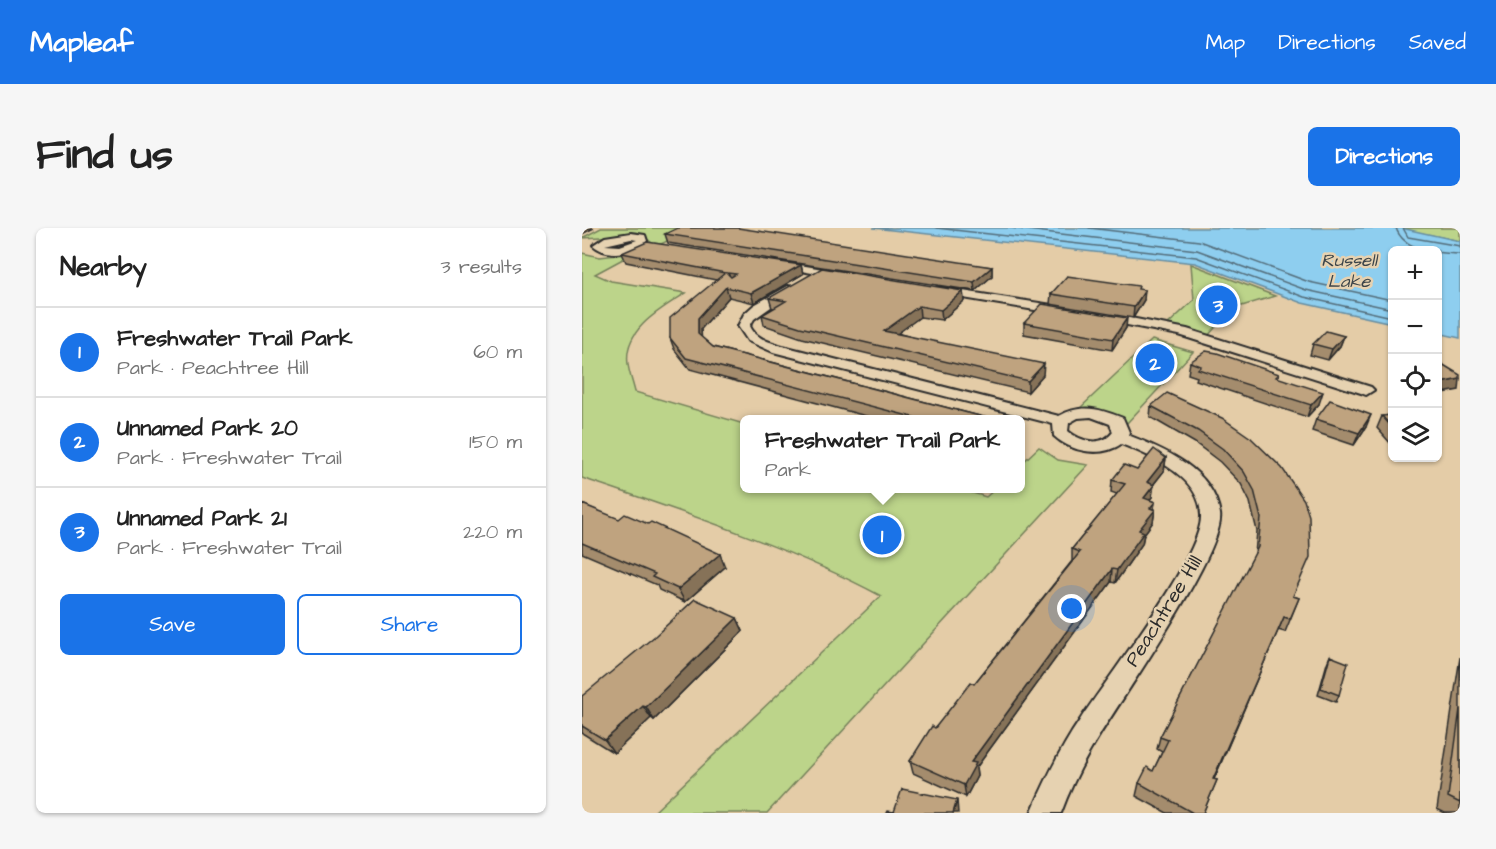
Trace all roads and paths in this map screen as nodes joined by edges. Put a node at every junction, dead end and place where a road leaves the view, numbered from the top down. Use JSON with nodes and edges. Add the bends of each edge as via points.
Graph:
{"nodes":[{"id":1,"x":598,"y":240,"type":"dead end"},
{"id":2,"x":644,"y":244,"type":"edge"},
{"id":3,"x":762,"y":262,"type":"edge"},
{"id":4,"x":820,"y":272,"type":"junction"},
{"id":5,"x":854,"y":277,"type":"edge"},
{"id":6,"x":923,"y":288,"type":"edge"},
{"id":7,"x":1366,"y":390,"type":"dead end"},
{"id":8,"x":1062,"y":421,"type":"junction"},
{"id":9,"x":1119,"y":437,"type":"junction"},
{"id":10,"x":1046,"y":813,"type":"edge"}],
"edges":[{"from":1,"to":2,"type":"street","via":[[637,236]]},
{"from":3,"to":4,"type":"street"},
{"from":4,"to":5,"type":"street"},
{"from":4,"to":8,"type":"street","via":[[758,308],[745,322],[747,334],[778,349]]},
{"from":6,"to":7,"type":"street","via":[[1182,332]]},
{"from":8,"to":9,"type":"street","via":[[1083,412],[1102,414],[1120,426]]},
{"from":8,"to":9,"type":"street","via":[[1060,432],[1064,438],[1078,444],[1104,445]]},
{"from":9,"to":10,"type":"street","name":"Peachtree Hill","via":[[1168,458],[1188,475],[1208,505],[1211,525],[1198,558],[1064,770]]}]}
